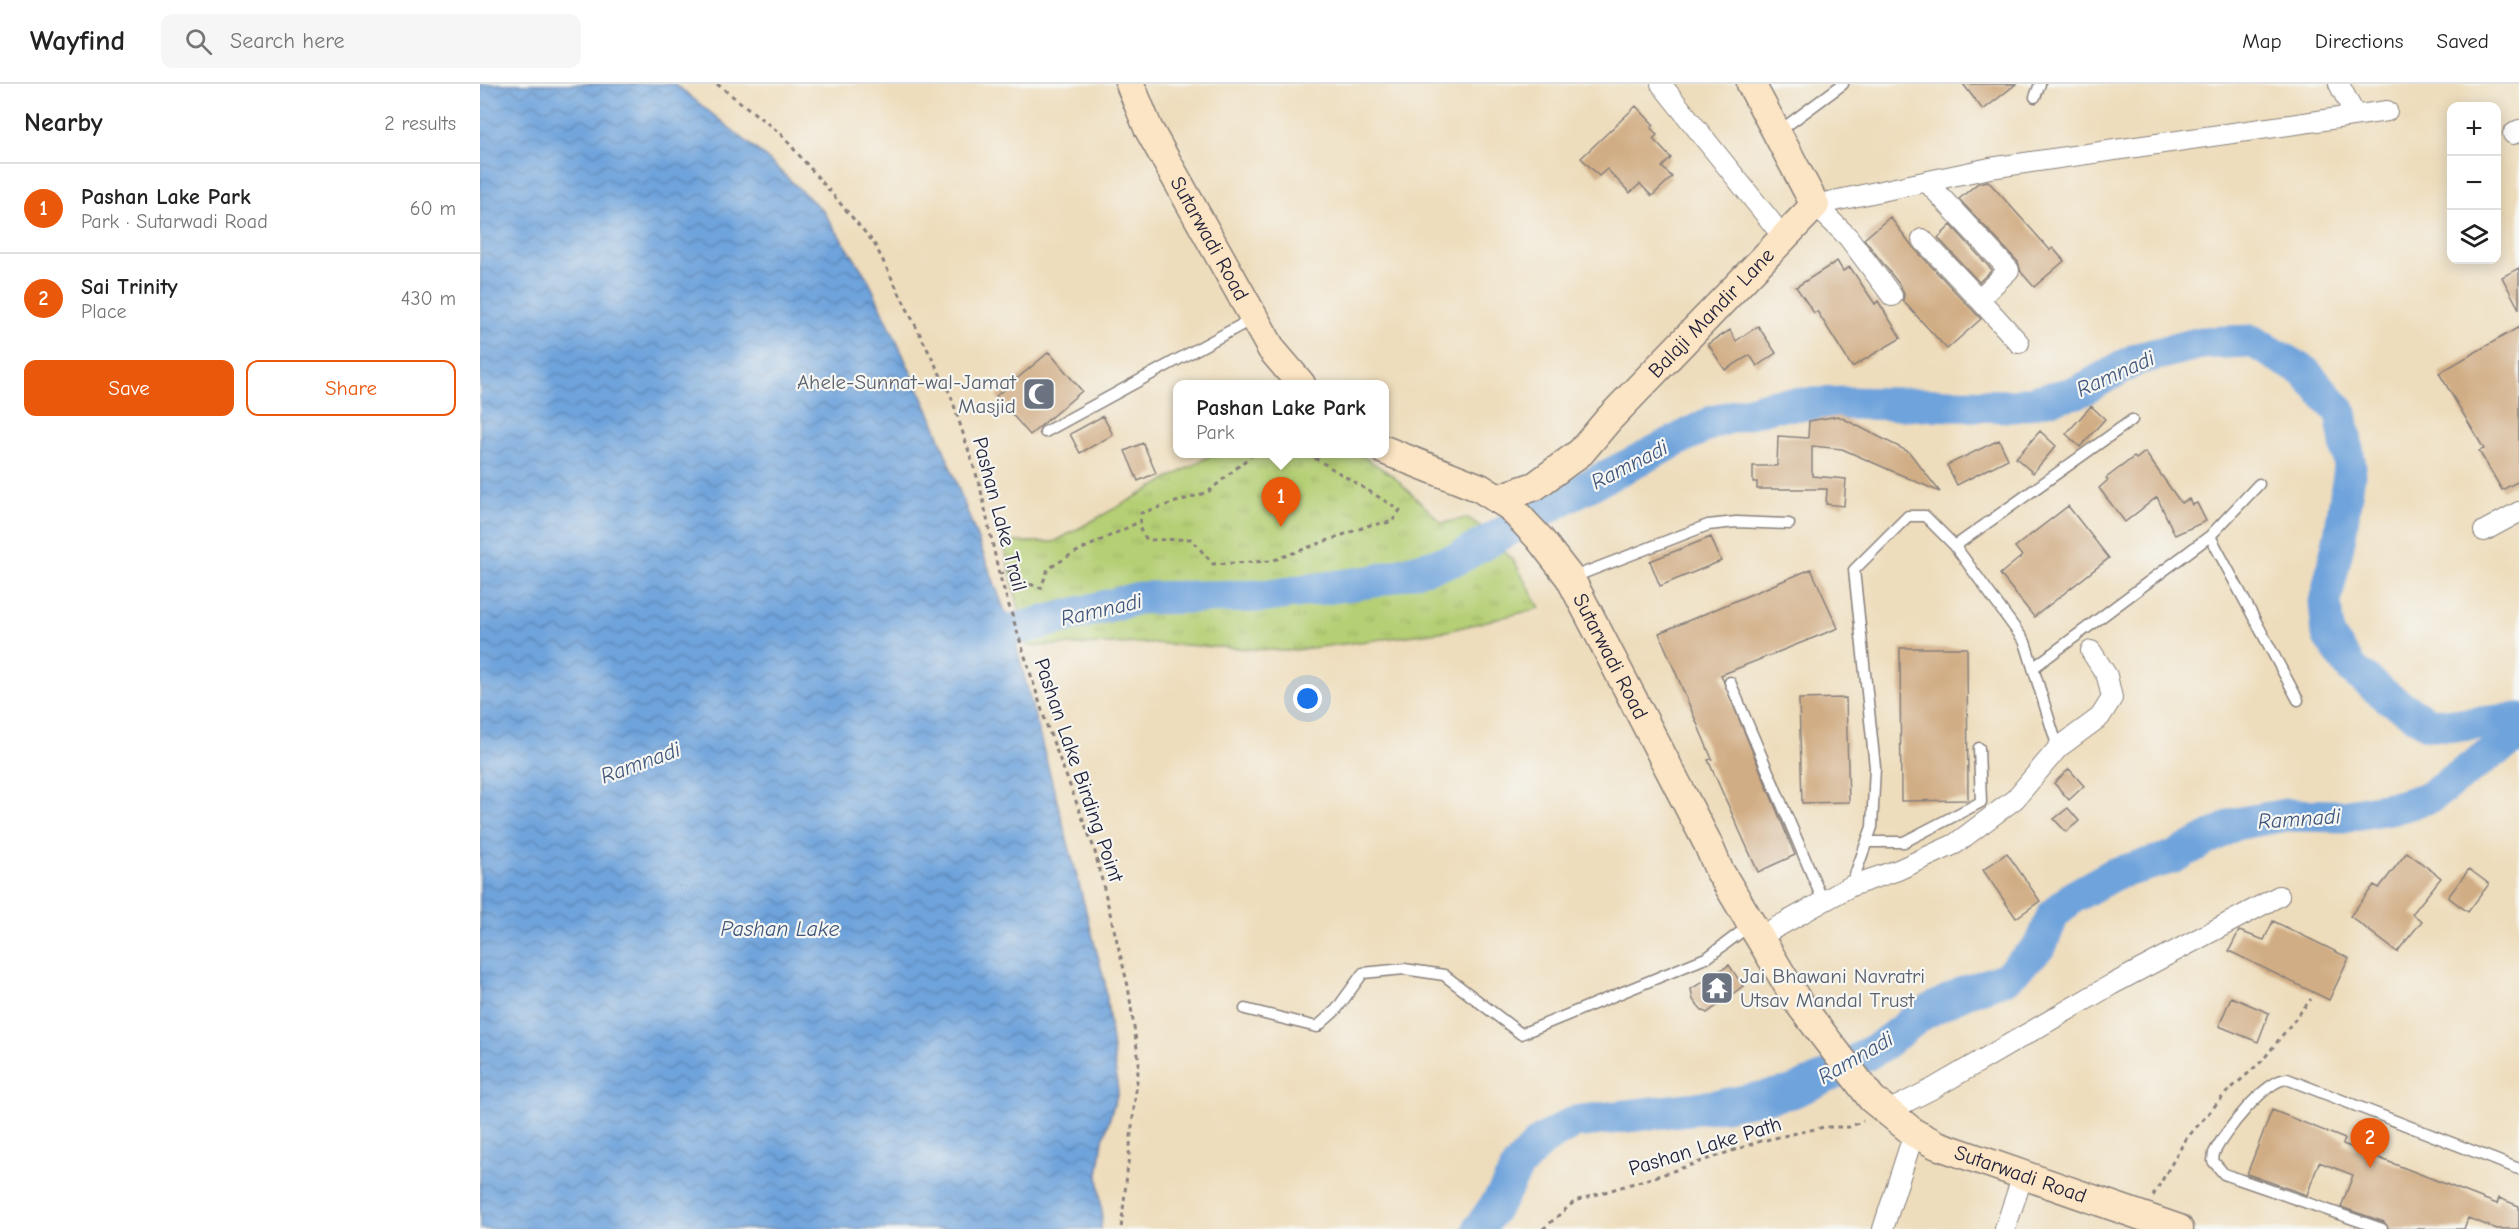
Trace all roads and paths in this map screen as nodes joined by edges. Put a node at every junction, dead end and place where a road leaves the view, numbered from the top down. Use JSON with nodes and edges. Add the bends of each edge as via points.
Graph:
{"nodes":[{"id":1,"x":717,"y":84,"type":"edge"},
{"id":2,"x":1130,"y":84,"type":"edge"},
{"id":3,"x":1661,"y":84,"type":"edge"},
{"id":4,"x":1751,"y":84,"type":"edge"},
{"id":5,"x":1843,"y":84,"type":"edge"},
{"id":6,"x":2040,"y":84,"type":"edge"},
{"id":7,"x":2338,"y":84,"type":"edge"},
{"id":8,"x":2035,"y":97,"type":"dead end"},
{"id":9,"x":2387,"y":111,"type":"dead end"},
{"id":10,"x":2355,"y":115,"type":"junction"},
{"id":11,"x":1777,"y":133,"type":"junction"},
{"id":12,"x":1927,"y":182,"type":"junction"},
{"id":13,"x":1815,"y":205,"type":"junction"},
{"id":14,"x":1784,"y":238,"type":"junction"},
{"id":15,"x":1922,"y":239,"type":"dead end"},
{"id":16,"x":1892,"y":296,"type":"dead end"},
{"id":17,"x":1979,"y":299,"type":"junction"},
{"id":18,"x":1254,"y":318,"type":"junction"},
{"id":19,"x":2019,"y":343,"type":"dead end"},
{"id":20,"x":1298,"y":380,"type":"edge"},
{"id":21,"x":2132,"y":420,"type":"dead end"},
{"id":22,"x":1045,"y":432,"type":"dead end"},
{"id":23,"x":1389,"y":452,"type":"edge"},
{"id":24,"x":1247,"y":458,"type":"edge"},
{"id":25,"x":1316,"y":458,"type":"edge"},
{"id":26,"x":2259,"y":484,"type":"dead end"},
{"id":27,"x":1503,"y":502,"type":"junction"},
{"id":28,"x":2519,"y":512,"type":"edge"},
{"id":29,"x":1141,"y":521,"type":"junction"},
{"id":30,"x":1789,"y":524,"type":"dead end"},
{"id":31,"x":2484,"y":531,"type":"dead end"},
{"id":32,"x":2210,"y":536,"type":"junction"},
{"id":33,"x":1955,"y":546,"type":"junction"},
{"id":34,"x":999,"y":574,"type":"junction"},
{"id":35,"x":1570,"y":578,"type":"junction"},
{"id":36,"x":1020,"y":640,"type":"joint"},
{"id":37,"x":2091,"y":651,"type":"dead end"},
{"id":38,"x":2033,"y":668,"type":"junction"},
{"id":39,"x":1730,"y":682,"type":"dead end"},
{"id":40,"x":2298,"y":700,"type":"dead end"},
{"id":41,"x":1979,"y":748,"type":"dead end"},
{"id":42,"x":2058,"y":748,"type":"junction"},
{"id":43,"x":1867,"y":842,"type":"junction"},
{"id":44,"x":1851,"y":886,"type":"junction"},
{"id":45,"x":2279,"y":896,"type":"dead end"},
{"id":46,"x":1823,"y":901,"type":"junction"},
{"id":47,"x":1755,"y":931,"type":"junction"},
{"id":48,"x":2311,"y":999,"type":"dead end"},
{"id":49,"x":1245,"y":1009,"type":"dead end"},
{"id":50,"x":1879,"y":1106,"type":"junction"},
{"id":51,"x":1914,"y":1133,"type":"junction"},
{"id":52,"x":2519,"y":1169,"type":"edge"},
{"id":53,"x":2023,"y":1175,"type":"junction"},
{"id":54,"x":2142,"y":1216,"type":"junction"},
{"id":55,"x":1121,"y":1229,"type":"edge"},
{"id":56,"x":1543,"y":1229,"type":"edge"},
{"id":57,"x":1883,"y":1229,"type":"edge"},
{"id":58,"x":2005,"y":1229,"type":"edge"},
{"id":59,"x":2179,"y":1229,"type":"edge"},
{"id":60,"x":2382,"y":1229,"type":"edge"}],
"edges":[{"from":1,"to":34,"type":"path","name":"Pashan Lake Trail","via":[[781,134],[874,243],[951,396],[980,486]]},
{"from":2,"to":18,"type":"street","name":"Sutarwadi Road","via":[[1148,128]]},
{"from":3,"to":14,"type":"street"},
{"from":4,"to":11,"type":"street"},
{"from":5,"to":11,"type":"lane"},
{"from":6,"to":8,"type":"lane"},
{"from":7,"to":10,"type":"street"},
{"from":9,"to":10,"type":"street"},
{"from":10,"to":12,"type":"street","via":[[1990,168]]},
{"from":11,"to":13,"type":"street"},
{"from":12,"to":13,"type":"street"},
{"from":12,"to":17,"type":"street","via":[[2009,270]]},
{"from":13,"to":14,"type":"street","name":"Balaji Mandir Lane"},
{"from":13,"to":16,"type":"street","via":[[1848,237]]},
{"from":14,"to":27,"type":"street","name":"Balaji Mandir Lane","via":[[1581,452],[1535,486]]},
{"from":15,"to":17,"type":"street"},
{"from":17,"to":19,"type":"street"},
{"from":18,"to":20,"type":"street","name":"Sutarwadi Road","via":[[1272,350]]},
{"from":18,"to":22,"type":"lane"},
{"from":21,"to":33,"type":"lane"},
{"from":23,"to":27,"type":"street","name":"Sutarwadi Road","via":[[1480,488]]},
{"from":24,"to":29,"type":"path","via":[[1208,492],[1141,513]]},
{"from":25,"to":29,"type":"path","via":[[1400,510],[1392,522],[1370,525],[1271,561],[1213,564],[1191,539],[1147,540],[1140,529]]},
{"from":26,"to":32,"type":"lane"},
{"from":27,"to":35,"type":"street","name":"Sutarwadi Road","via":[[1539,538]]},
{"from":28,"to":31,"type":"street"},
{"from":29,"to":34,"type":"path","via":[[1048,569],[1041,588],[1023,582],[1012,571]]},
{"from":30,"to":35,"type":"lane","via":[[1708,525]]},
{"from":32,"to":38,"type":"lane"},
{"from":32,"to":40,"type":"lane"},
{"from":33,"to":38,"type":"lane","via":[[2025,642]]},
{"from":33,"to":43,"type":"lane","via":[[1925,516],[1916,514],[1908,516],[1854,570],[1875,767],[1872,827]]},
{"from":34,"to":36,"type":"path","name":"Pashan Lake Trail"},
{"from":35,"to":47,"type":"street","name":"Sutarwadi Road","via":[[1719,870]]},
{"from":36,"to":55,"type":"path","name":"Pashan Lake Birding Point","via":[[1047,726],[1094,848],[1128,986],[1139,1062]]},
{"from":37,"to":42,"type":"street","via":[[2107,676],[2112,698],[2100,717]]},
{"from":38,"to":42,"type":"lane"},
{"from":39,"to":46,"type":"lane"},
{"from":41,"to":43,"type":"lane","via":[[1981,802],[1904,842]]},
{"from":42,"to":44,"type":"street","via":[[2015,799],[1955,844]]},
{"from":43,"to":44,"type":"lane"},
{"from":44,"to":46,"type":"street"},
{"from":45,"to":50,"type":"street","via":[[2111,984],[1944,1082]]},
{"from":46,"to":47,"type":"street"},
{"from":47,"to":49,"type":"lane","via":[[1707,957],[1521,1034],[1444,975],[1404,969],[1363,973],[1336,1010],[1317,1027]]},
{"from":47,"to":50,"type":"street","name":"Sutarwadi Road","via":[[1798,1002]]},
{"from":48,"to":54,"type":"path","via":[[2262,1062],[2226,1093],[2186,1139]]},
{"from":50,"to":51,"type":"street","name":"Sutarwadi Road"},
{"from":50,"to":56,"type":"path","name":"Pashan Lake Path","via":[[1848,1127],[1824,1127],[1761,1141],[1575,1201]]},
{"from":51,"to":53,"type":"street","name":"Sutarwadi Road"},
{"from":51,"to":57,"type":"street"},
{"from":52,"to":60,"type":"lane","via":[[2287,1080],[2278,1080],[2264,1089],[2214,1154],[2213,1161],[2224,1174]]},
{"from":53,"to":54,"type":"street","name":"Sutarwadi Road"},
{"from":53,"to":58,"type":"street"},
{"from":54,"to":59,"type":"street","name":"Sutarwadi Road"}]}
